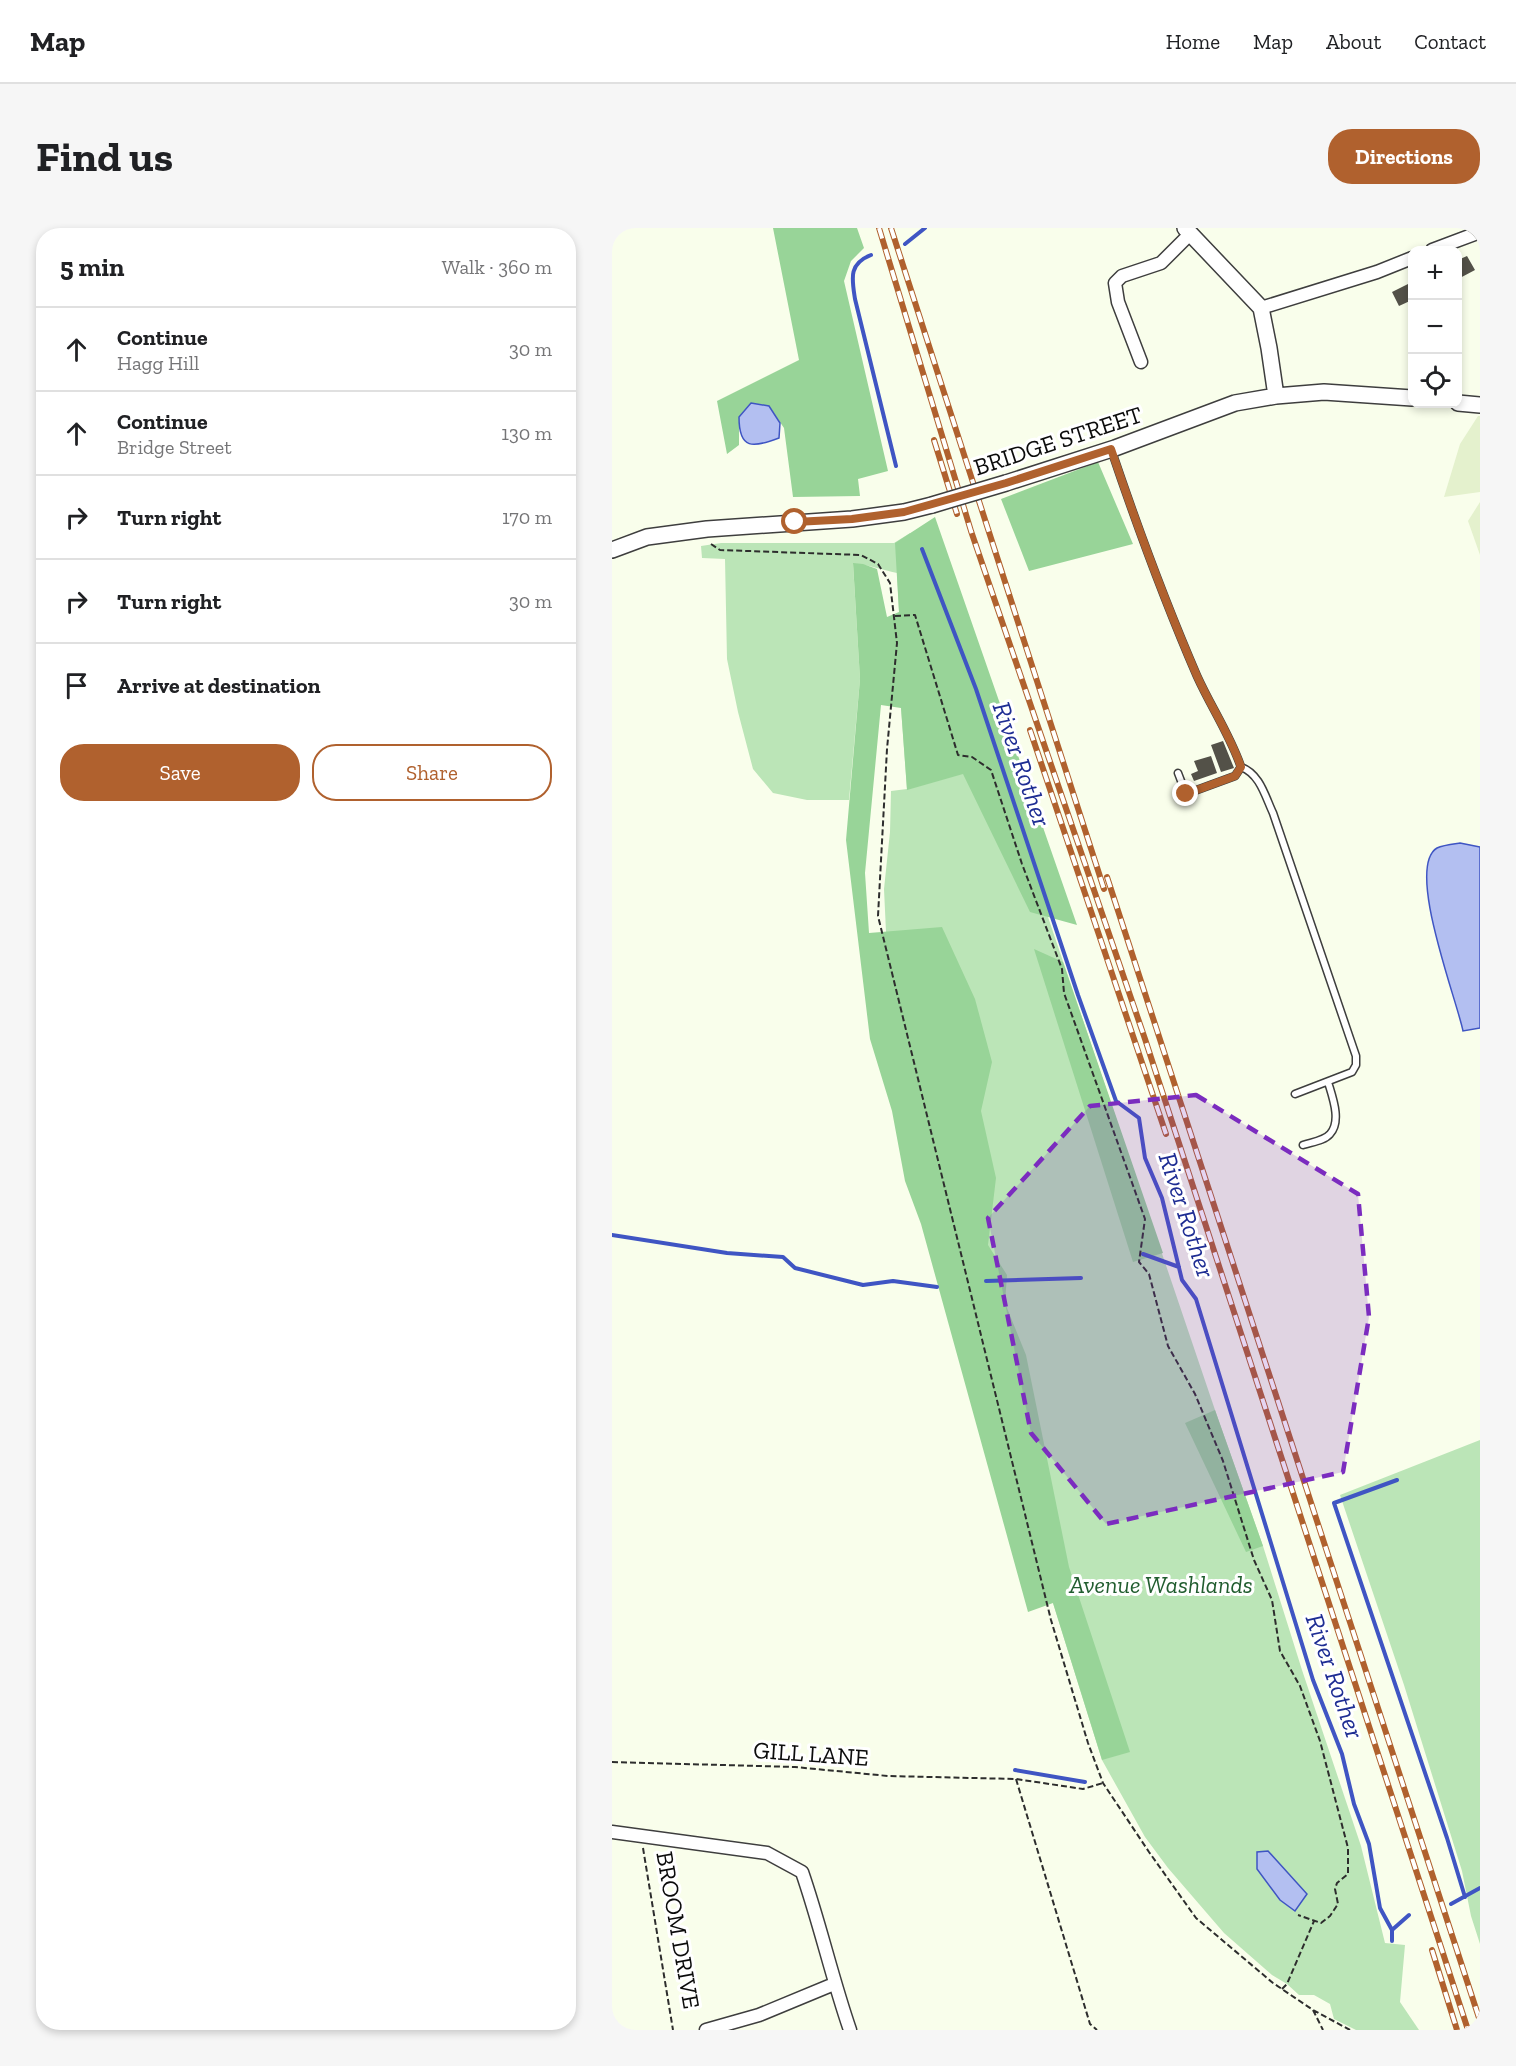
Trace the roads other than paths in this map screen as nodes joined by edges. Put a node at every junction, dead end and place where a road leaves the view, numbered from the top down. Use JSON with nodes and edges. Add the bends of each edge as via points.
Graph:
{"nodes":[{"id":1,"x":1188,"y":231,"type":"edge"},
{"id":2,"x":1480,"y":232,"type":"edge"},
{"id":3,"x":1443,"y":246,"type":"edge"},
{"id":4,"x":1408,"y":260,"type":"edge"},
{"id":5,"x":1261,"y":308,"type":"junction"},
{"id":6,"x":1141,"y":362,"type":"dead end"},
{"id":7,"x":1276,"y":396,"type":"junction"},
{"id":8,"x":1408,"y":399,"type":"edge"},
{"id":9,"x":1462,"y":403,"type":"edge"},
{"id":10,"x":1480,"y":405,"type":"edge"},
{"id":11,"x":1111,"y":449,"type":"junction"},
{"id":12,"x":612,"y":550,"type":"edge"},
{"id":13,"x":1241,"y":767,"type":"junction"},
{"id":14,"x":1178,"y":773,"type":"dead end"},
{"id":15,"x":1328,"y":1082,"type":"junction"},
{"id":16,"x":1295,"y":1094,"type":"dead end"},
{"id":17,"x":1303,"y":1145,"type":"dead end"},
{"id":18,"x":612,"y":1832,"type":"edge"},
{"id":19,"x":834,"y":1984,"type":"junction"},
{"id":20,"x":706,"y":2030,"type":"edge"},
{"id":21,"x":850,"y":2030,"type":"edge"}],
"edges":[{"from":1,"to":5,"type":"street"},
{"from":1,"to":6,"type":"street","via":[[1161,263],[1122,276],[1114,283]]},
{"from":2,"to":3,"type":"street"},
{"from":4,"to":5,"type":"street"},
{"from":5,"to":7,"type":"street"},
{"from":7,"to":8,"type":"street","name":"BRIDGE STREET","via":[[1324,393]]},
{"from":7,"to":11,"type":"street","name":"BRIDGE STREET","via":[[1235,403]]},
{"from":9,"to":10,"type":"street"},
{"from":11,"to":12,"type":"street","name":"BRIDGE STREET","bridge":true,"via":[[904,512],[647,537]]},
{"from":11,"to":13,"type":"lane","via":[[1198,679]]},
{"from":13,"to":14,"type":"lane","via":[[1235,776],[1186,794]]},
{"from":13,"to":15,"type":"lane","via":[[1250,770],[1258,780],[1272,813],[1356,1056],[1352,1072]]},
{"from":15,"to":16,"type":"lane"},
{"from":15,"to":17,"type":"lane","via":[[1335,1107],[1334,1128],[1323,1139]]},
{"from":18,"to":19,"type":"street","via":[[767,1853],[802,1872],[820,1924]]},
{"from":19,"to":20,"type":"street","name":"BROOM DRIVE","via":[[759,2015]]},
{"from":19,"to":21,"type":"street"}]}
